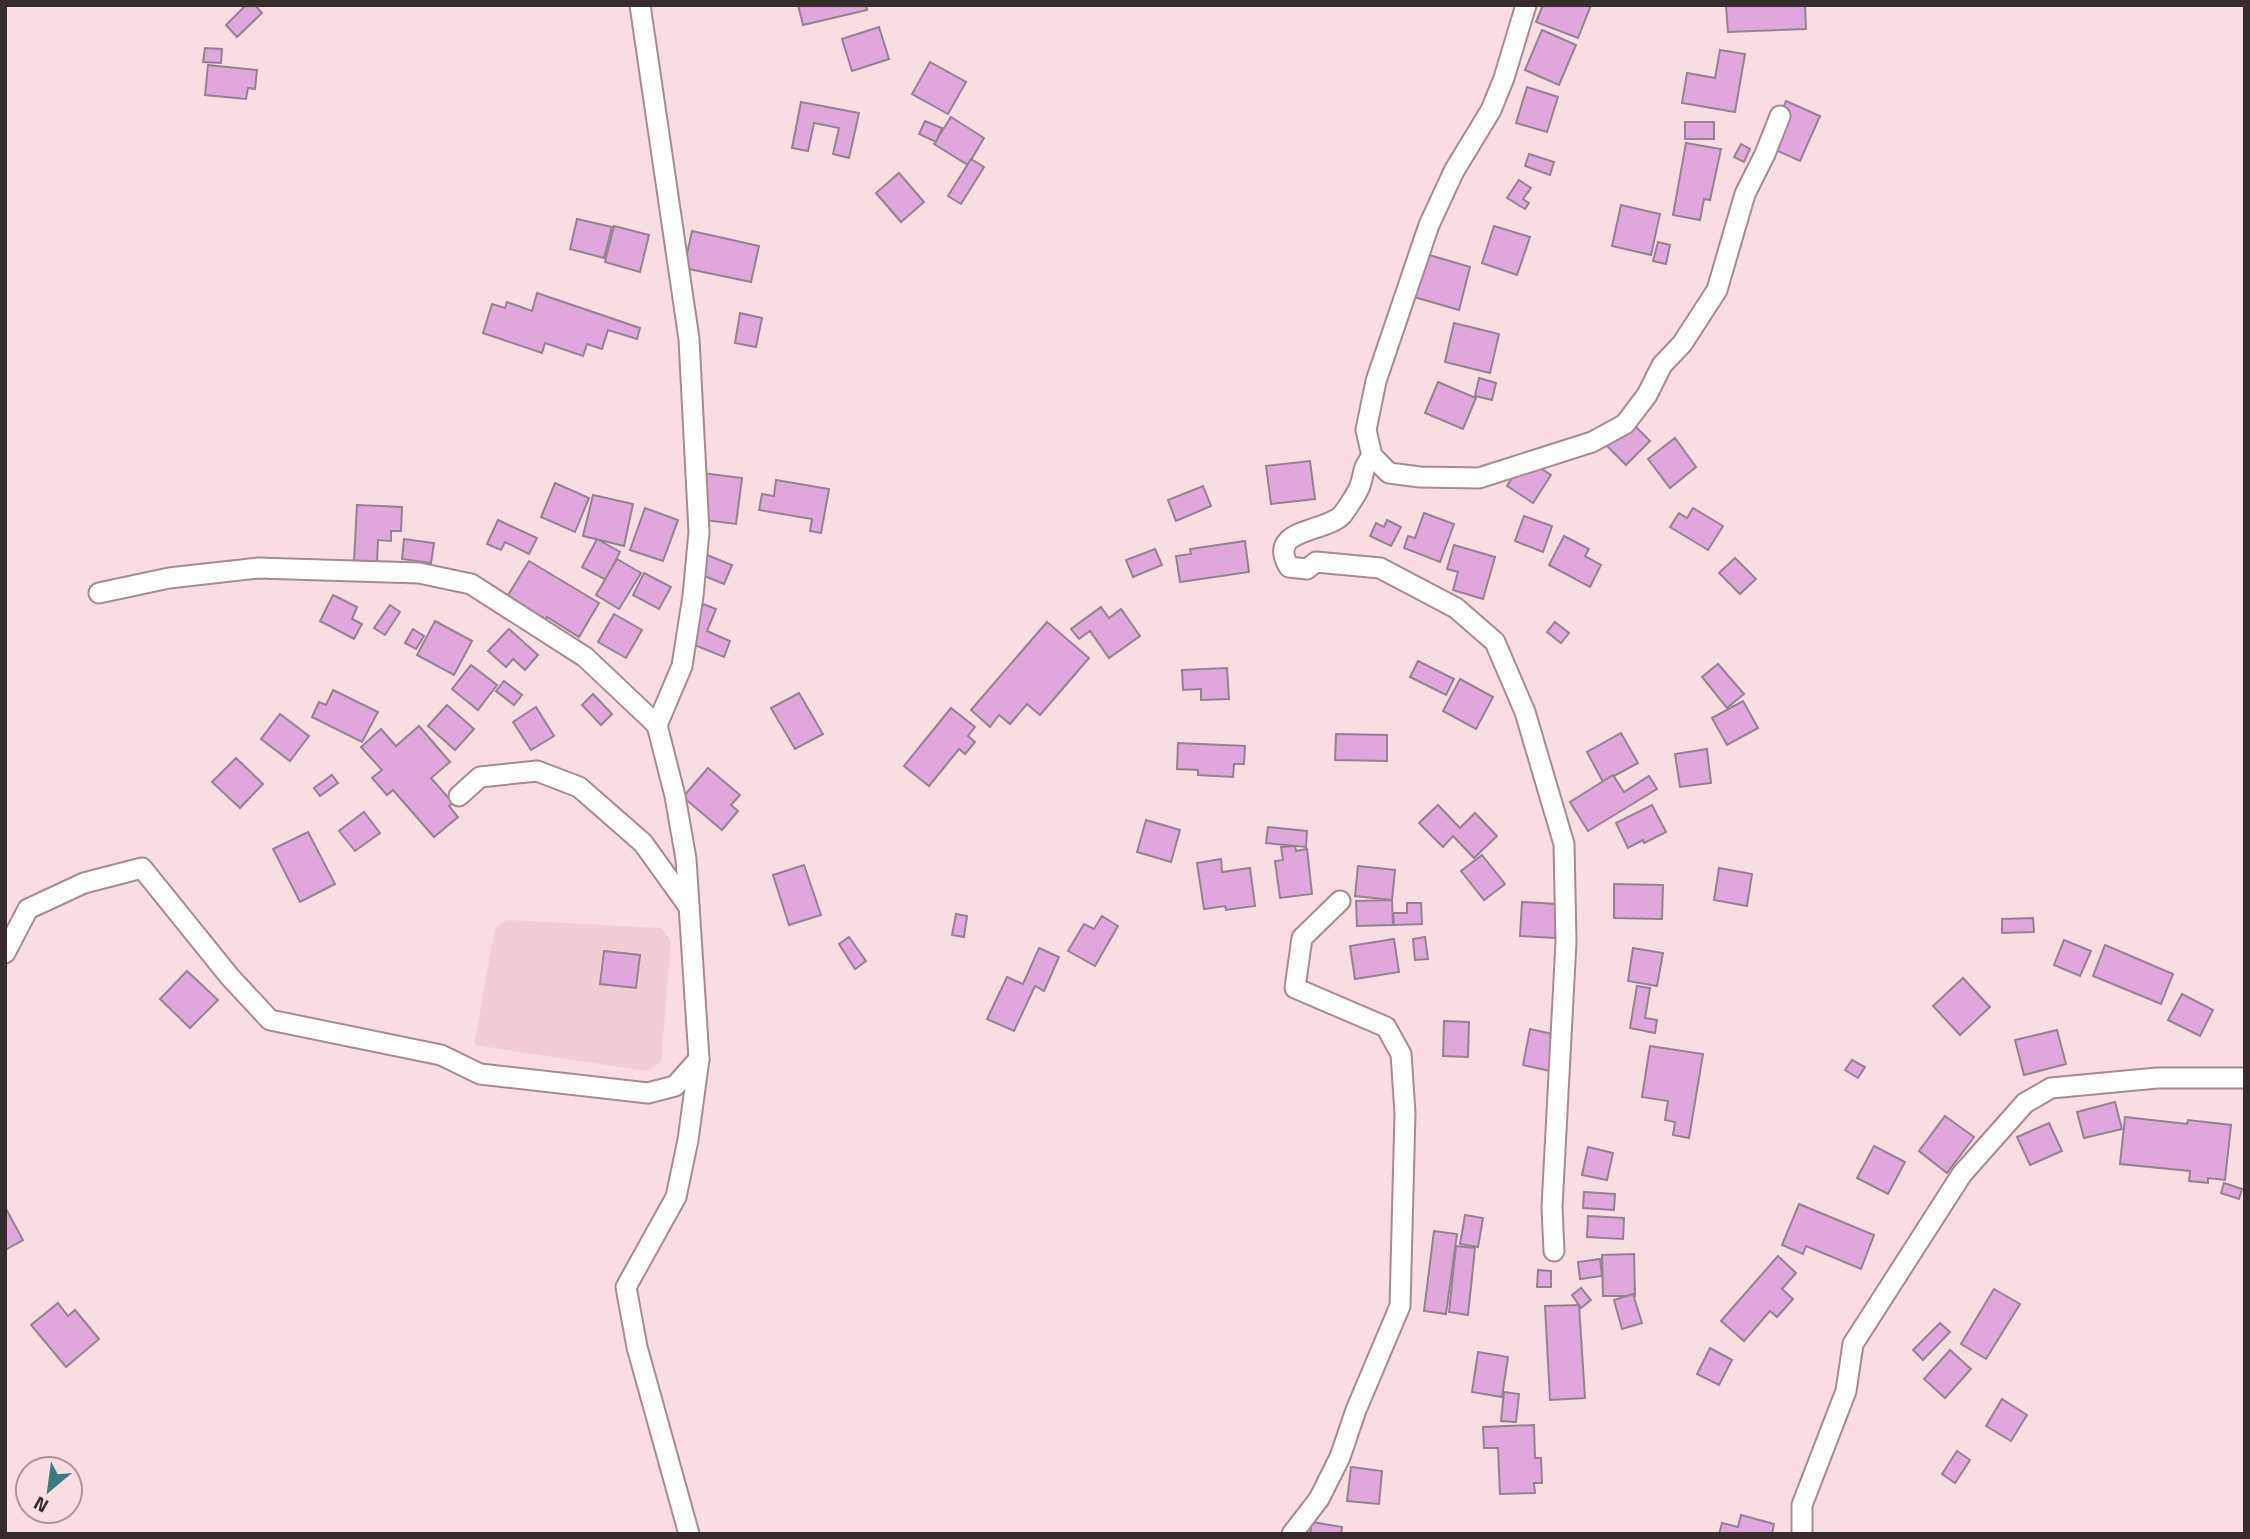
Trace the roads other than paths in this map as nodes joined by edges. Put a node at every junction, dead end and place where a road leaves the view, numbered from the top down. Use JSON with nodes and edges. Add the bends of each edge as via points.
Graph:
{"nodes":[{"id":1,"x":640,"y":5,"type":"edge"},
{"id":2,"x":1526,"y":5,"type":"edge"},
{"id":3,"x":1780,"y":116,"type":"dead end"},
{"id":4,"x":1372,"y":456,"type":"junction"},
{"id":5,"x":99,"y":593,"type":"dead end"},
{"id":6,"x":657,"y":724,"type":"junction"},
{"id":7,"x":459,"y":796,"type":"dead end"},
{"id":8,"x":1340,"y":901,"type":"dead end"},
{"id":9,"x":689,"y":908,"type":"junction"},
{"id":10,"x":5,"y":953,"type":"edge"},
{"id":11,"x":699,"y":1059,"type":"junction"},
{"id":12,"x":2245,"y":1078,"type":"edge"},
{"id":13,"x":1554,"y":1251,"type":"dead end"},
{"id":14,"x":689,"y":1534,"type":"edge"},
{"id":15,"x":1292,"y":1534,"type":"edge"},
{"id":16,"x":1802,"y":1534,"type":"edge"}],
"edges":[{"from":1,"to":6,"type":"street","via":[[689,339],[699,532],[682,666]]},
{"from":2,"to":4,"type":"street","via":[[1491,110],[1454,171],[1402,299],[1366,430]]},
{"from":3,"to":4,"type":"street","via":[[1745,194],[1717,290],[1625,424],[1592,442],[1479,478],[1389,473]]},
{"from":4,"to":13,"type":"street","via":[[1362,469],[1360,488],[1341,516],[1289,538],[1283,558],[1289,567],[1307,569],[1316,562],[1380,568],[1456,608],[1495,642],[1525,712],[1564,844],[1566,942],[1552,1207]]},
{"from":5,"to":6,"type":"street","via":[[169,578],[258,568],[419,573],[471,584],[585,657]]},
{"from":6,"to":9,"type":"street","via":[[686,859]]},
{"from":7,"to":9,"type":"street","via":[[481,777],[537,771],[579,787],[643,843]]},
{"from":8,"to":15,"type":"street","via":[[1302,938],[1295,988],[1386,1027],[1401,1054],[1405,1113],[1400,1306],[1340,1457],[1319,1499]]},
{"from":9,"to":11,"type":"street"},
{"from":10,"to":11,"type":"street","via":[[28,909],[84,883],[142,869],[270,1020],[441,1055],[480,1074],[648,1093],[675,1086]]},
{"from":11,"to":14,"type":"street","via":[[676,1197],[626,1287]]},
{"from":12,"to":16,"type":"street","via":[[2157,1078],[2051,1088],[2025,1103],[1962,1174],[1853,1344],[1846,1391],[1801,1505]]}]}
